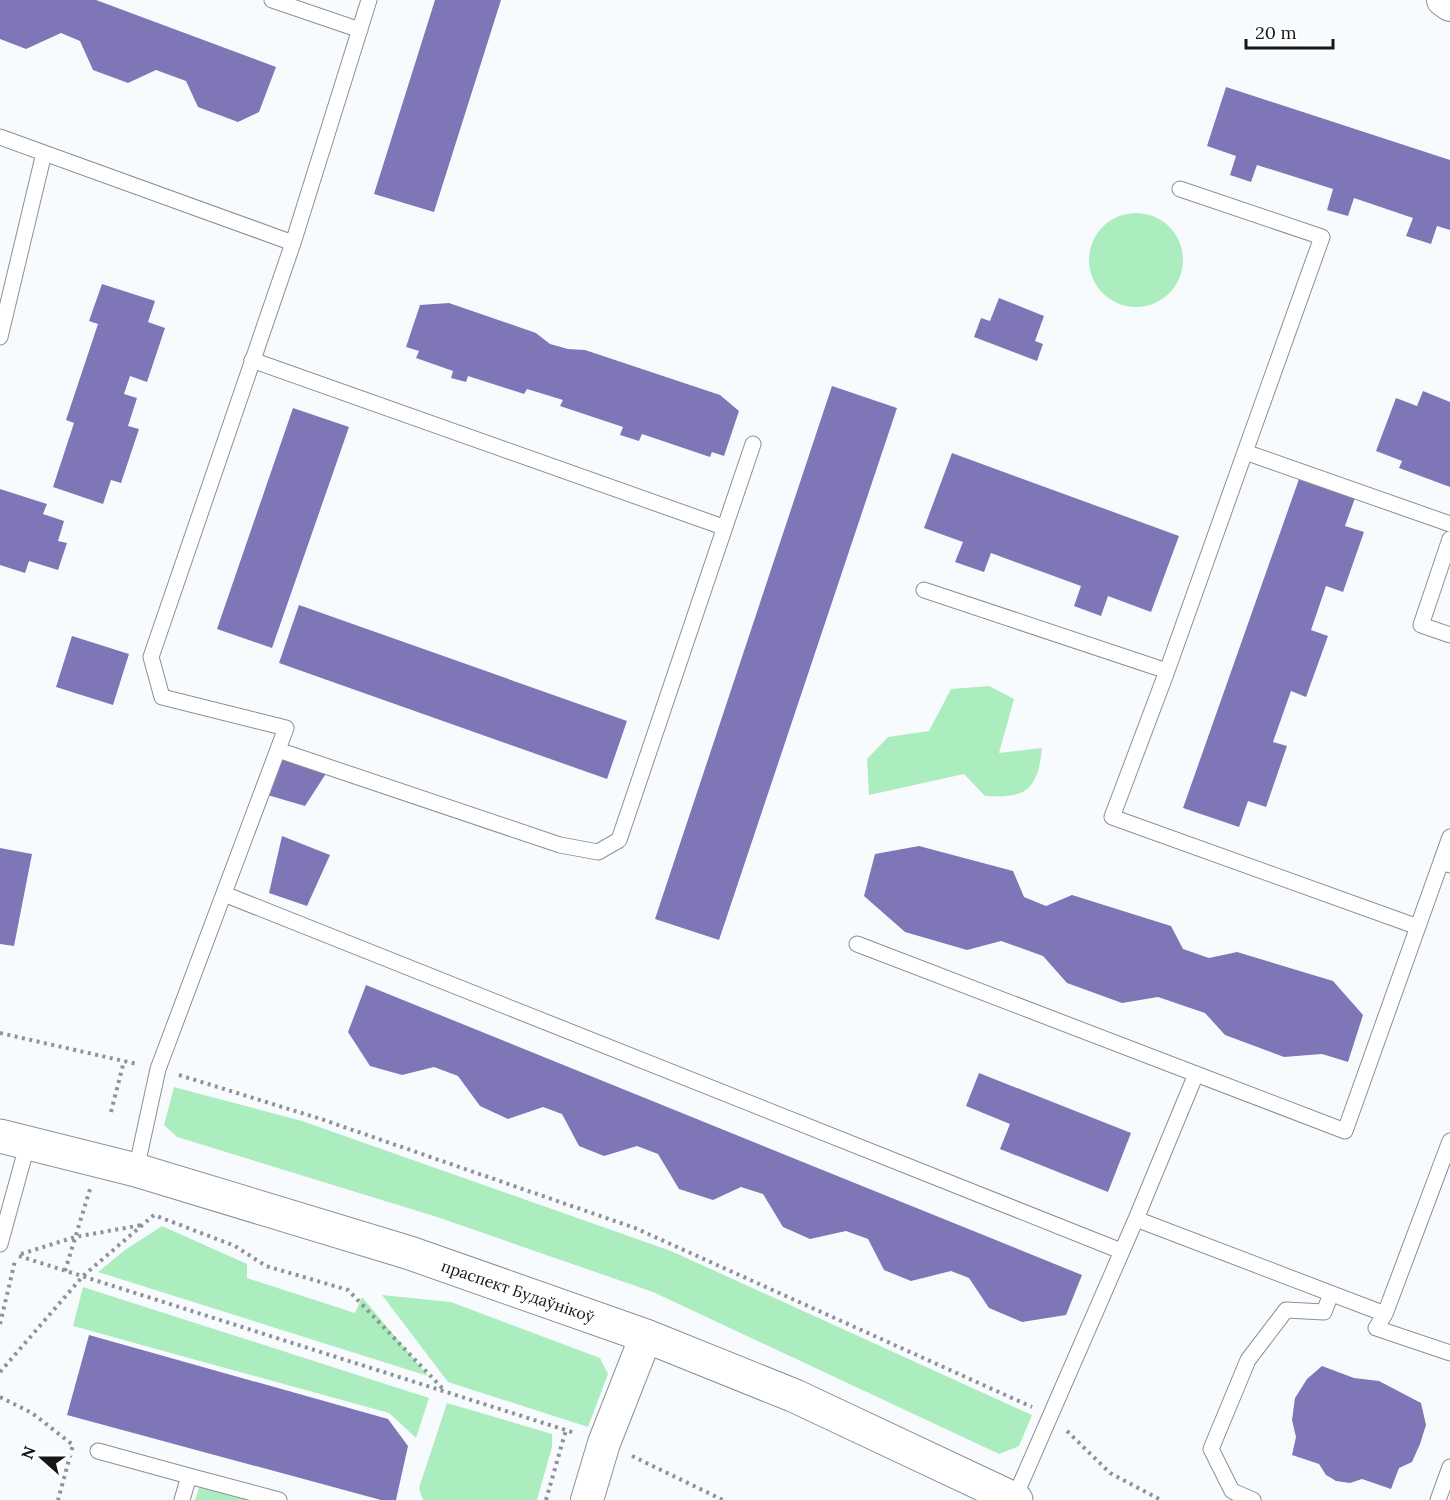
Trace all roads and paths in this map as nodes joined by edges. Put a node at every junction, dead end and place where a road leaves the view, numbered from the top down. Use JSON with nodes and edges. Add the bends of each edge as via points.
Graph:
{"nodes":[{"id":1,"x":272,"y":0,"type":"edge"},
{"id":2,"x":369,"y":0,"type":"edge"},
{"id":3,"x":1443,"y":0,"type":"edge"},
{"id":4,"x":1450,"y":5,"type":"edge"},
{"id":5,"x":360,"y":30,"type":"junction"},
{"id":6,"x":0,"y":136,"type":"edge"},
{"id":7,"x":44,"y":153,"type":"junction"},
{"id":8,"x":1180,"y":189,"type":"dead end"},
{"id":9,"x":293,"y":243,"type":"junction"},
{"id":10,"x":0,"y":337,"type":"edge"},
{"id":11,"x":252,"y":360,"type":"junction"},
{"id":12,"x":753,"y":444,"type":"dead end"},
{"id":13,"x":1245,"y":452,"type":"junction"},
{"id":14,"x":1450,"y":524,"type":"edge"},
{"id":15,"x":723,"y":527,"type":"junction"},
{"id":16,"x":1450,"y":539,"type":"edge"},
{"id":17,"x":924,"y":590,"type":"dead end"},
{"id":18,"x":1450,"y":635,"type":"edge"},
{"id":19,"x":1167,"y":671,"type":"junction"},
{"id":20,"x":278,"y":750,"type":"junction"},
{"id":21,"x":1450,"y":837,"type":"edge"},
{"id":22,"x":1446,"y":863,"type":"edge"},
{"id":23,"x":224,"y":894,"type":"junction"},
{"id":24,"x":1418,"y":927,"type":"junction"},
{"id":25,"x":857,"y":945,"type":"dead end"},
{"id":26,"x":0,"y":1033,"type":"edge"},
{"id":27,"x":124,"y":1061,"type":"junction"},
{"id":28,"x":158,"y":1069,"type":"junction"},
{"id":29,"x":1196,"y":1074,"type":"junction"},
{"id":30,"x":111,"y":1112,"type":"dead end"},
{"id":31,"x":14,"y":1139,"type":"edge"},
{"id":32,"x":1450,"y":1141,"type":"edge"},
{"id":33,"x":136,"y":1170,"type":"junction"},
{"id":34,"x":90,"y":1189,"type":"dead end"},
{"id":35,"x":1136,"y":1219,"type":"junction"},
{"id":36,"x":144,"y":1225,"type":"junction"},
{"id":37,"x":1,"y":1236,"type":"edge"},
{"id":38,"x":75,"y":1237,"type":"junction"},
{"id":39,"x":1121,"y":1251,"type":"junction"},
{"id":40,"x":16,"y":1255,"type":"junction"},
{"id":41,"x":65,"y":1271,"type":"junction"},
{"id":42,"x":83,"y":1276,"type":"junction"},
{"id":43,"x":1331,"y":1294,"type":"junction"},
{"id":44,"x":1385,"y":1314,"type":"junction"},
{"id":45,"x":0,"y":1324,"type":"edge"},
{"id":46,"x":646,"y":1336,"type":"junction"},
{"id":47,"x":1450,"y":1353,"type":"edge"},
{"id":48,"x":0,"y":1372,"type":"edge"},
{"id":49,"x":446,"y":1392,"type":"junction"},
{"id":50,"x":0,"y":1397,"type":"edge"},
{"id":51,"x":1052,"y":1416,"type":"junction"},
{"id":52,"x":566,"y":1430,"type":"junction"},
{"id":53,"x":604,"y":1443,"type":"junction"},
{"id":54,"x":98,"y":1451,"type":"dead end"},
{"id":55,"x":1450,"y":1467,"type":"edge"},
{"id":56,"x":189,"y":1476,"type":"junction"},
{"id":57,"x":1015,"y":1499,"type":"edge"},
{"id":58,"x":57,"y":1500,"type":"edge"},
{"id":59,"x":182,"y":1500,"type":"edge"},
{"id":60,"x":279,"y":1500,"type":"edge"},
{"id":61,"x":546,"y":1500,"type":"edge"},
{"id":62,"x":587,"y":1500,"type":"edge"},
{"id":63,"x":723,"y":1500,"type":"edge"},
{"id":64,"x":1161,"y":1500,"type":"edge"},
{"id":65,"x":1253,"y":1500,"type":"edge"},
{"id":66,"x":1438,"y":1500,"type":"edge"}],
"edges":[{"from":1,"to":5,"type":"lane"},
{"from":2,"to":5,"type":"lane"},
{"from":3,"to":4,"type":"street"},
{"from":5,"to":9,"type":"lane"},
{"from":6,"to":7,"type":"lane"},
{"from":7,"to":9,"type":"lane"},
{"from":7,"to":10,"type":"lane"},
{"from":8,"to":13,"type":"lane","via":[[1322,237]]},
{"from":9,"to":11,"type":"lane"},
{"from":11,"to":15,"type":"lane"},
{"from":11,"to":20,"type":"lane","via":[[151,657],[162,697],[286,728]]},
{"from":12,"to":15,"type":"lane"},
{"from":13,"to":14,"type":"lane"},
{"from":13,"to":19,"type":"lane"},
{"from":15,"to":20,"type":"lane","via":[[619,840],[598,852],[560,845]]},
{"from":16,"to":18,"type":"lane","via":[[1421,625]]},
{"from":17,"to":19,"type":"lane"},
{"from":19,"to":24,"type":"lane","via":[[1112,817]]},
{"from":20,"to":23,"type":"lane"},
{"from":21,"to":22,"type":"lane"},
{"from":22,"to":24,"type":"lane"},
{"from":23,"to":28,"type":"lane"},
{"from":23,"to":39,"type":"lane"},
{"from":24,"to":29,"type":"lane","via":[[1345,1131]]},
{"from":25,"to":29,"type":"lane"},
{"from":26,"to":27,"type":"path"},
{"from":27,"to":28,"type":"path"},
{"from":27,"to":30,"type":"path"},
{"from":28,"to":33,"type":"lane"},
{"from":28,"to":51,"type":"path","via":[[321,1119],[635,1228]]},
{"from":29,"to":35,"type":"lane"},
{"from":31,"to":33,"type":"main road","name":"праспект Будаўнікоў"},
{"from":31,"to":37,"type":"lane"},
{"from":32,"to":44,"type":"lane"},
{"from":33,"to":46,"type":"main road","name":"праспект Будаўнікоў","via":[[410,1253]]},
{"from":34,"to":38,"type":"path"},
{"from":35,"to":39,"type":"lane"},
{"from":35,"to":43,"type":"lane"},
{"from":36,"to":38,"type":"path"},
{"from":36,"to":42,"type":"path"},
{"from":36,"to":49,"type":"path","via":[[154,1215],[235,1246],[266,1266],[348,1290]]},
{"from":38,"to":40,"type":"path"},
{"from":38,"to":41,"type":"path"},
{"from":39,"to":51,"type":"lane"},
{"from":40,"to":41,"type":"path"},
{"from":40,"to":45,"type":"path"},
{"from":41,"to":42,"type":"path"},
{"from":42,"to":48,"type":"path"},
{"from":42,"to":49,"type":"path"},
{"from":43,"to":44,"type":"lane"},
{"from":43,"to":65,"type":"lane","via":[[1324,1312],[1287,1310],[1280,1318],[1248,1360],[1212,1449],[1232,1491]]},
{"from":44,"to":47,"type":"lane","via":[[1376,1328]]},
{"from":46,"to":53,"type":"street"},
{"from":46,"to":57,"type":"main road","name":"праспект Будаўнікоў","via":[[795,1396]]},
{"from":49,"to":52,"type":"path"},
{"from":50,"to":58,"type":"path","via":[[32,1413],[73,1445]]},
{"from":51,"to":57,"type":"lane"},
{"from":51,"to":64,"type":"path","via":[[1110,1473]]},
{"from":52,"to":53,"type":"path"},
{"from":52,"to":61,"type":"path"},
{"from":53,"to":62,"type":"street"},
{"from":53,"to":63,"type":"path"},
{"from":54,"to":56,"type":"lane"},
{"from":55,"to":66,"type":"lane"},
{"from":56,"to":59,"type":"lane"},
{"from":56,"to":60,"type":"lane"}]}
